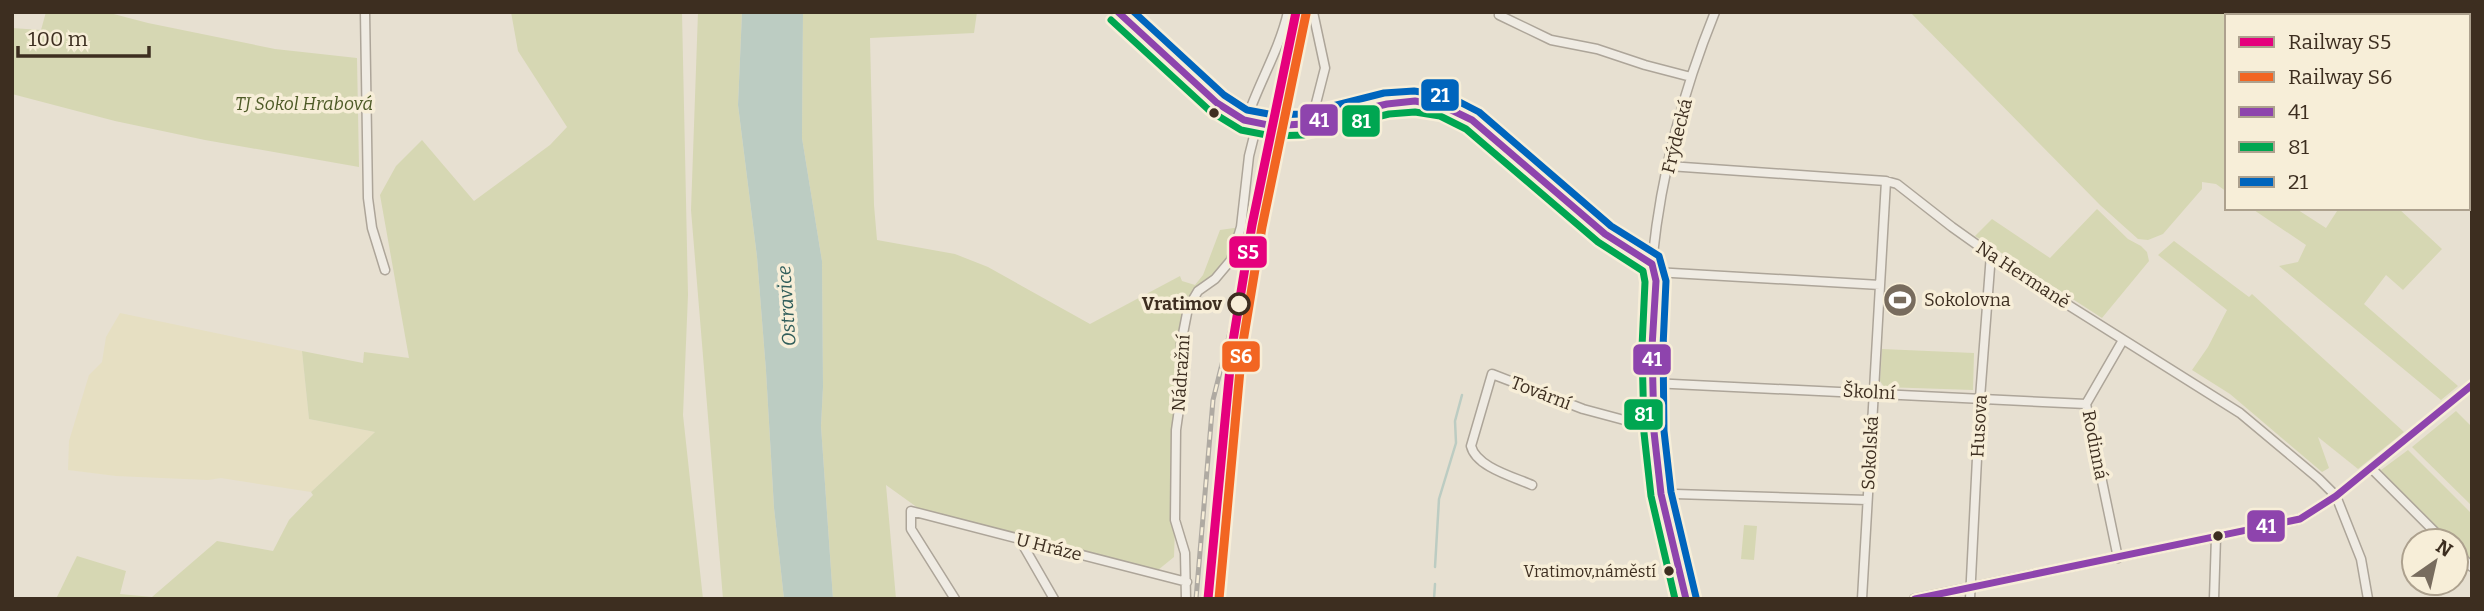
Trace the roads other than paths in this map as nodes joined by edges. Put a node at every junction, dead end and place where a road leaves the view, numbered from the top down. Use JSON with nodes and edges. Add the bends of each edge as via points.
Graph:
{"nodes":[{"id":1,"x":365,"y":12,"type":"edge"},
{"id":2,"x":1118,"y":12,"type":"edge"},
{"id":3,"x":1288,"y":12,"type":"edge"},
{"id":4,"x":1313,"y":12,"type":"edge"},
{"id":5,"x":1715,"y":12,"type":"edge"},
{"id":6,"x":1499,"y":15,"type":"dead end"},
{"id":7,"x":1691,"y":77,"type":"junction"},
{"id":8,"x":1252,"y":123,"type":"junction"},
{"id":9,"x":1311,"y":123,"type":"junction"},
{"id":10,"x":1668,"y":166,"type":"junction"},
{"id":11,"x":1886,"y":181,"type":"junction"},
{"id":12,"x":1991,"y":254,"type":"junction"},
{"id":13,"x":1653,"y":268,"type":"junction"},
{"id":14,"x":385,"y":270,"type":"dead end"},
{"id":15,"x":1880,"y":285,"type":"junction"},
{"id":16,"x":2123,"y":340,"type":"junction"},
{"id":17,"x":1652,"y":383,"type":"junction"},
{"id":18,"x":2472,"y":386,"type":"edge"},
{"id":19,"x":1873,"y":392,"type":"junction"},
{"id":20,"x":1980,"y":398,"type":"junction"},
{"id":21,"x":2086,"y":404,"type":"junction"},
{"id":22,"x":1654,"y":428,"type":"junction"},
{"id":23,"x":2371,"y":468,"type":"junction"},
{"id":24,"x":1532,"y":485,"type":"dead end"},
{"id":25,"x":1675,"y":494,"type":"dead end"},
{"id":26,"x":2336,"y":496,"type":"junction"},
{"id":27,"x":1867,"y":500,"type":"junction"},
{"id":28,"x":2430,"y":527,"type":"edge"},
{"id":29,"x":2216,"y":537,"type":"junction"},
{"id":30,"x":1020,"y":540,"type":"junction"},
{"id":31,"x":2118,"y":558,"type":"junction"},
{"id":32,"x":1187,"y":582,"type":"junction"},
{"id":33,"x":1971,"y":587,"type":"junction"},
{"id":34,"x":955,"y":599,"type":"edge"},
{"id":35,"x":1054,"y":599,"type":"edge"},
{"id":36,"x":1186,"y":599,"type":"edge"},
{"id":37,"x":1686,"y":599,"type":"edge"},
{"id":38,"x":1862,"y":599,"type":"edge"},
{"id":39,"x":1914,"y":599,"type":"edge"},
{"id":40,"x":1970,"y":599,"type":"edge"},
{"id":41,"x":2214,"y":599,"type":"edge"},
{"id":42,"x":2368,"y":599,"type":"edge"}],
"edges":[{"from":1,"to":14,"type":"street","via":[[368,198]]},
{"from":2,"to":8,"type":"main road","via":[[1220,106]]},
{"from":3,"to":8,"type":"street","name":"Nádražní","via":[[1272,63],[1254,96]]},
{"from":4,"to":9,"type":"street","via":[[1325,68]]},
{"from":5,"to":7,"type":"street","name":"Frýdecká"},
{"from":6,"to":7,"type":"street","via":[[1551,40]]},
{"from":7,"to":10,"type":"street","name":"Frýdecká"},
{"from":8,"to":9,"type":"main road","via":[[1291,127]]},
{"from":8,"to":32,"type":"street","name":"Nádražní","via":[[1241,228],[1231,260],[1198,291],[1188,308],[1181,344],[1175,520],[1185,553]]},
{"from":9,"to":13,"type":"main road","via":[[1396,101],[1429,102],[1457,111]]},
{"from":10,"to":11,"type":"street","name":"Na Hermaně"},
{"from":10,"to":13,"type":"street","name":"Frýdecká"},
{"from":11,"to":12,"type":"street","name":"Na Hermaně","via":[[1897,184]]},
{"from":11,"to":15,"type":"street","name":"Sokolská"},
{"from":12,"to":16,"type":"street","name":"Na Hermaně"},
{"from":12,"to":20,"type":"street","name":"Husova"},
{"from":13,"to":15,"type":"street"},
{"from":13,"to":17,"type":"main road","name":"Frýdecká"},
{"from":15,"to":19,"type":"street","name":"Sokolská"},
{"from":16,"to":21,"type":"street","name":"Rodinná"},
{"from":16,"to":26,"type":"street","name":"Na Hermaně","via":[[2240,413]]},
{"from":17,"to":19,"type":"street","name":"Školní"},
{"from":17,"to":22,"type":"main road","name":"Frýdecká"},
{"from":18,"to":23,"type":"street"},
{"from":19,"to":20,"type":"street","name":"Školní"},
{"from":19,"to":27,"type":"street","name":"Sokolská"},
{"from":20,"to":21,"type":"street","name":"Školní"},
{"from":20,"to":33,"type":"street","name":"Husova"},
{"from":21,"to":31,"type":"street","name":"Rodinná"},
{"from":22,"to":24,"type":"street","name":"Tovární","via":[[1583,410],[1492,374],[1471,446],[1473,453]]},
{"from":22,"to":37,"type":"main road","name":"Frýdecká","via":[[1661,494]]},
{"from":23,"to":26,"type":"street"},
{"from":23,"to":28,"type":"street"},
{"from":25,"to":27,"type":"street"},
{"from":26,"to":29,"type":"street","via":[[2300,519]]},
{"from":26,"to":42,"type":"street","via":[[2361,559]]},
{"from":27,"to":38,"type":"street","name":"Sokolská"},
{"from":29,"to":31,"type":"street"},
{"from":29,"to":41,"type":"street"},
{"from":30,"to":32,"type":"street","name":"U Hráze"},
{"from":30,"to":34,"type":"street","name":"U Hráze","via":[[911,511],[911,529]]},
{"from":30,"to":35,"type":"street"},
{"from":31,"to":33,"type":"street"},
{"from":32,"to":36,"type":"street","name":"Nádražní"},
{"from":33,"to":39,"type":"street"},
{"from":33,"to":40,"type":"street","name":"Husova"}]}
